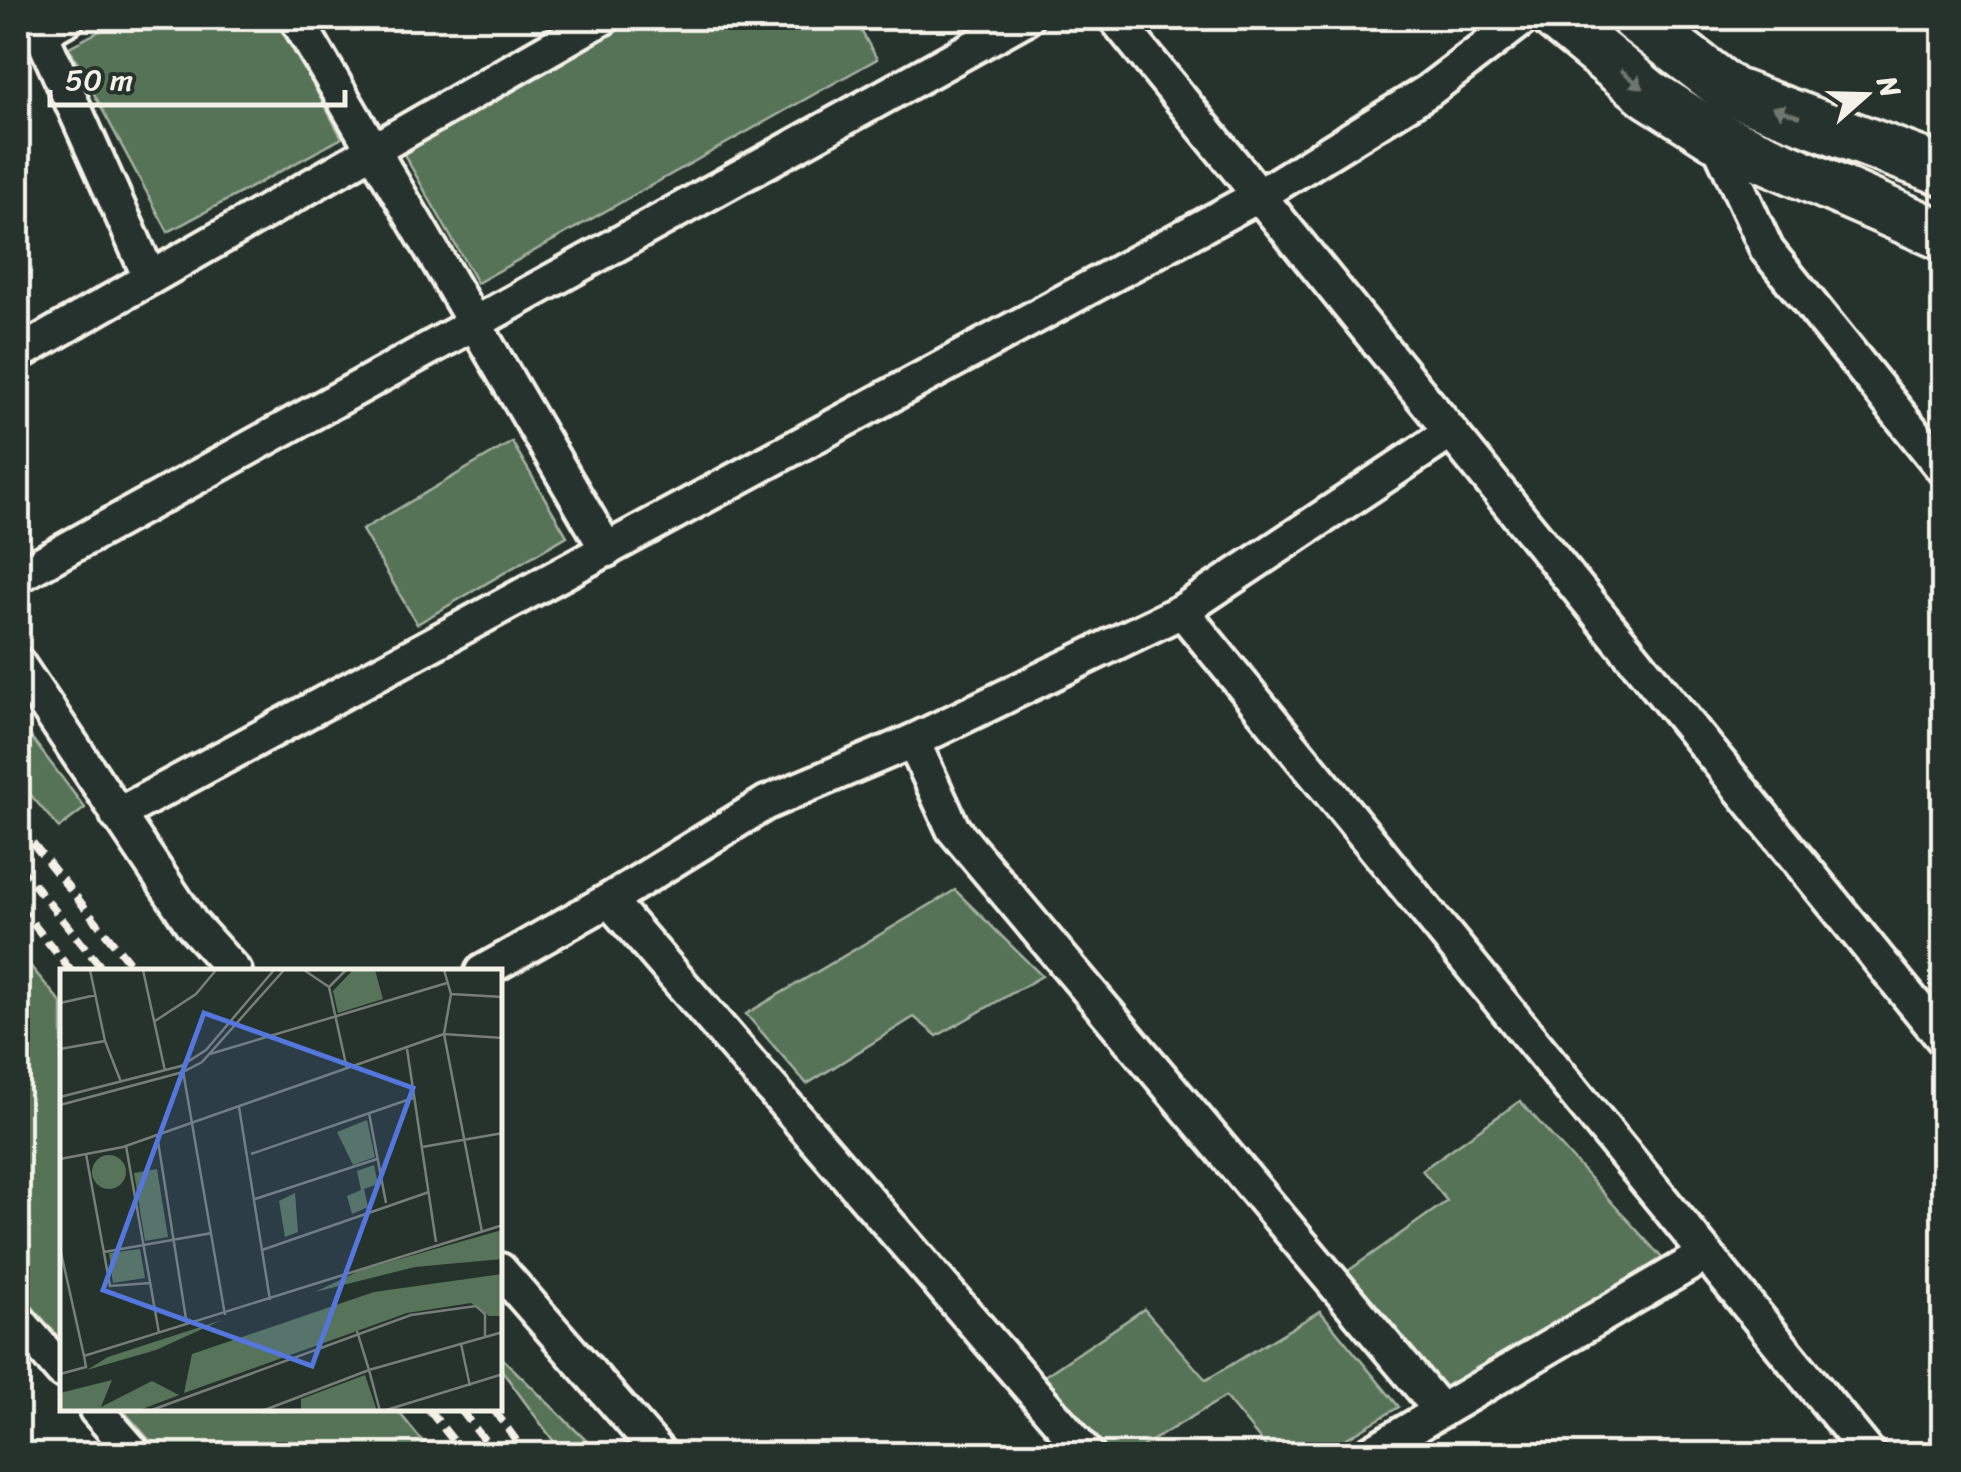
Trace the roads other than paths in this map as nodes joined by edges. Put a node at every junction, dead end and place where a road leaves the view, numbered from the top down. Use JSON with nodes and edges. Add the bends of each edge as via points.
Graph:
{"nodes":[{"id":1,"x":68,"y":18,"type":"edge"},
{"id":2,"x":296,"y":18,"type":"edge"},
{"id":3,"x":602,"y":18,"type":"edge"},
{"id":4,"x":1026,"y":18,"type":"edge"},
{"id":5,"x":1114,"y":18,"type":"edge"},
{"id":6,"x":1524,"y":18,"type":"edge"},
{"id":7,"x":1556,"y":18,"type":"edge"},
{"id":8,"x":1635,"y":18,"type":"edge"},
{"id":9,"x":1732,"y":92,"type":"junction"},
{"id":10,"x":1714,"y":136,"type":"junction"},
{"id":11,"x":373,"y":150,"type":"junction"},
{"id":12,"x":1944,"y":171,"type":"edge"},
{"id":13,"x":1260,"y":195,"type":"junction"},
{"id":14,"x":1944,"y":236,"type":"edge"},
{"id":15,"x":150,"y":278,"type":"junction"},
{"id":16,"x":474,"y":323,"type":"junction"},
{"id":17,"x":18,"y":354,"type":"edge"},
{"id":18,"x":1452,"y":432,"type":"junction"},
{"id":19,"x":1944,"y":470,"type":"edge"},
{"id":20,"x":607,"y":550,"type":"junction"},
{"id":21,"x":18,"y":576,"type":"edge"},
{"id":22,"x":1182,"y":611,"type":"junction"},
{"id":23,"x":18,"y":664,"type":"edge"},
{"id":24,"x":913,"y":742,"type":"junction"},
{"id":25,"x":118,"y":815,"type":"junction"},
{"id":26,"x":609,"y":900,"type":"junction"},
{"id":27,"x":232,"y":969,"type":"edge"},
{"id":28,"x":487,"y":969,"type":"edge"},
{"id":29,"x":1938,"y":1023,"type":"edge"},
{"id":30,"x":1705,"y":1255,"type":"junction"},
{"id":31,"x":502,"y":1272,"type":"edge"},
{"id":32,"x":18,"y":1320,"type":"edge"},
{"id":33,"x":60,"y":1370,"type":"edge"},
{"id":34,"x":1441,"y":1411,"type":"junction"},
{"id":35,"x":98,"y":1412,"type":"edge"},
{"id":36,"x":135,"y":1454,"type":"edge"},
{"id":37,"x":660,"y":1454,"type":"edge"},
{"id":38,"x":1087,"y":1454,"type":"edge"},
{"id":39,"x":1368,"y":1454,"type":"edge"},
{"id":40,"x":1869,"y":1454,"type":"edge"}],
"edges":[{"from":1,"to":15,"type":"street","via":[[41,33]]},
{"from":2,"to":11,"type":"street"},
{"from":3,"to":11,"type":"street"},
{"from":4,"to":16,"type":"street"},
{"from":5,"to":13,"type":"street"},
{"from":6,"to":13,"type":"street","via":[[1428,91]]},
{"from":7,"to":10,"type":"main road","one_way":true,"via":[[1649,94]]},
{"from":8,"to":9,"type":"main road"},
{"from":9,"to":10,"type":"street"},
{"from":12,"to":9,"type":"main road","one_way":true},
{"from":10,"to":14,"type":"main road"},
{"from":10,"to":19,"type":"street","via":[[1767,250]]},
{"from":11,"to":15,"type":"street"},
{"from":11,"to":16,"type":"street"},
{"from":13,"to":18,"type":"street"},
{"from":13,"to":20,"type":"street"},
{"from":15,"to":17,"type":"street"},
{"from":16,"to":20,"type":"street"},
{"from":16,"to":21,"type":"street"},
{"from":18,"to":22,"type":"street"},
{"from":18,"to":29,"type":"street"},
{"from":20,"to":25,"type":"street"},
{"from":22,"to":24,"type":"street"},
{"from":22,"to":30,"type":"street"},
{"from":23,"to":25,"type":"street"},
{"from":24,"to":26,"type":"street","via":[[766,803]]},
{"from":24,"to":34,"type":"street","via":[[953,829]]},
{"from":25,"to":27,"type":"street","via":[[190,922]]},
{"from":26,"to":28,"type":"street"},
{"from":26,"to":38,"type":"street"},
{"from":30,"to":34,"type":"street"},
{"from":30,"to":40,"type":"street"},
{"from":31,"to":37,"type":"street"},
{"from":32,"to":33,"type":"street"},
{"from":34,"to":39,"type":"street"},
{"from":35,"to":36,"type":"street"}]}
